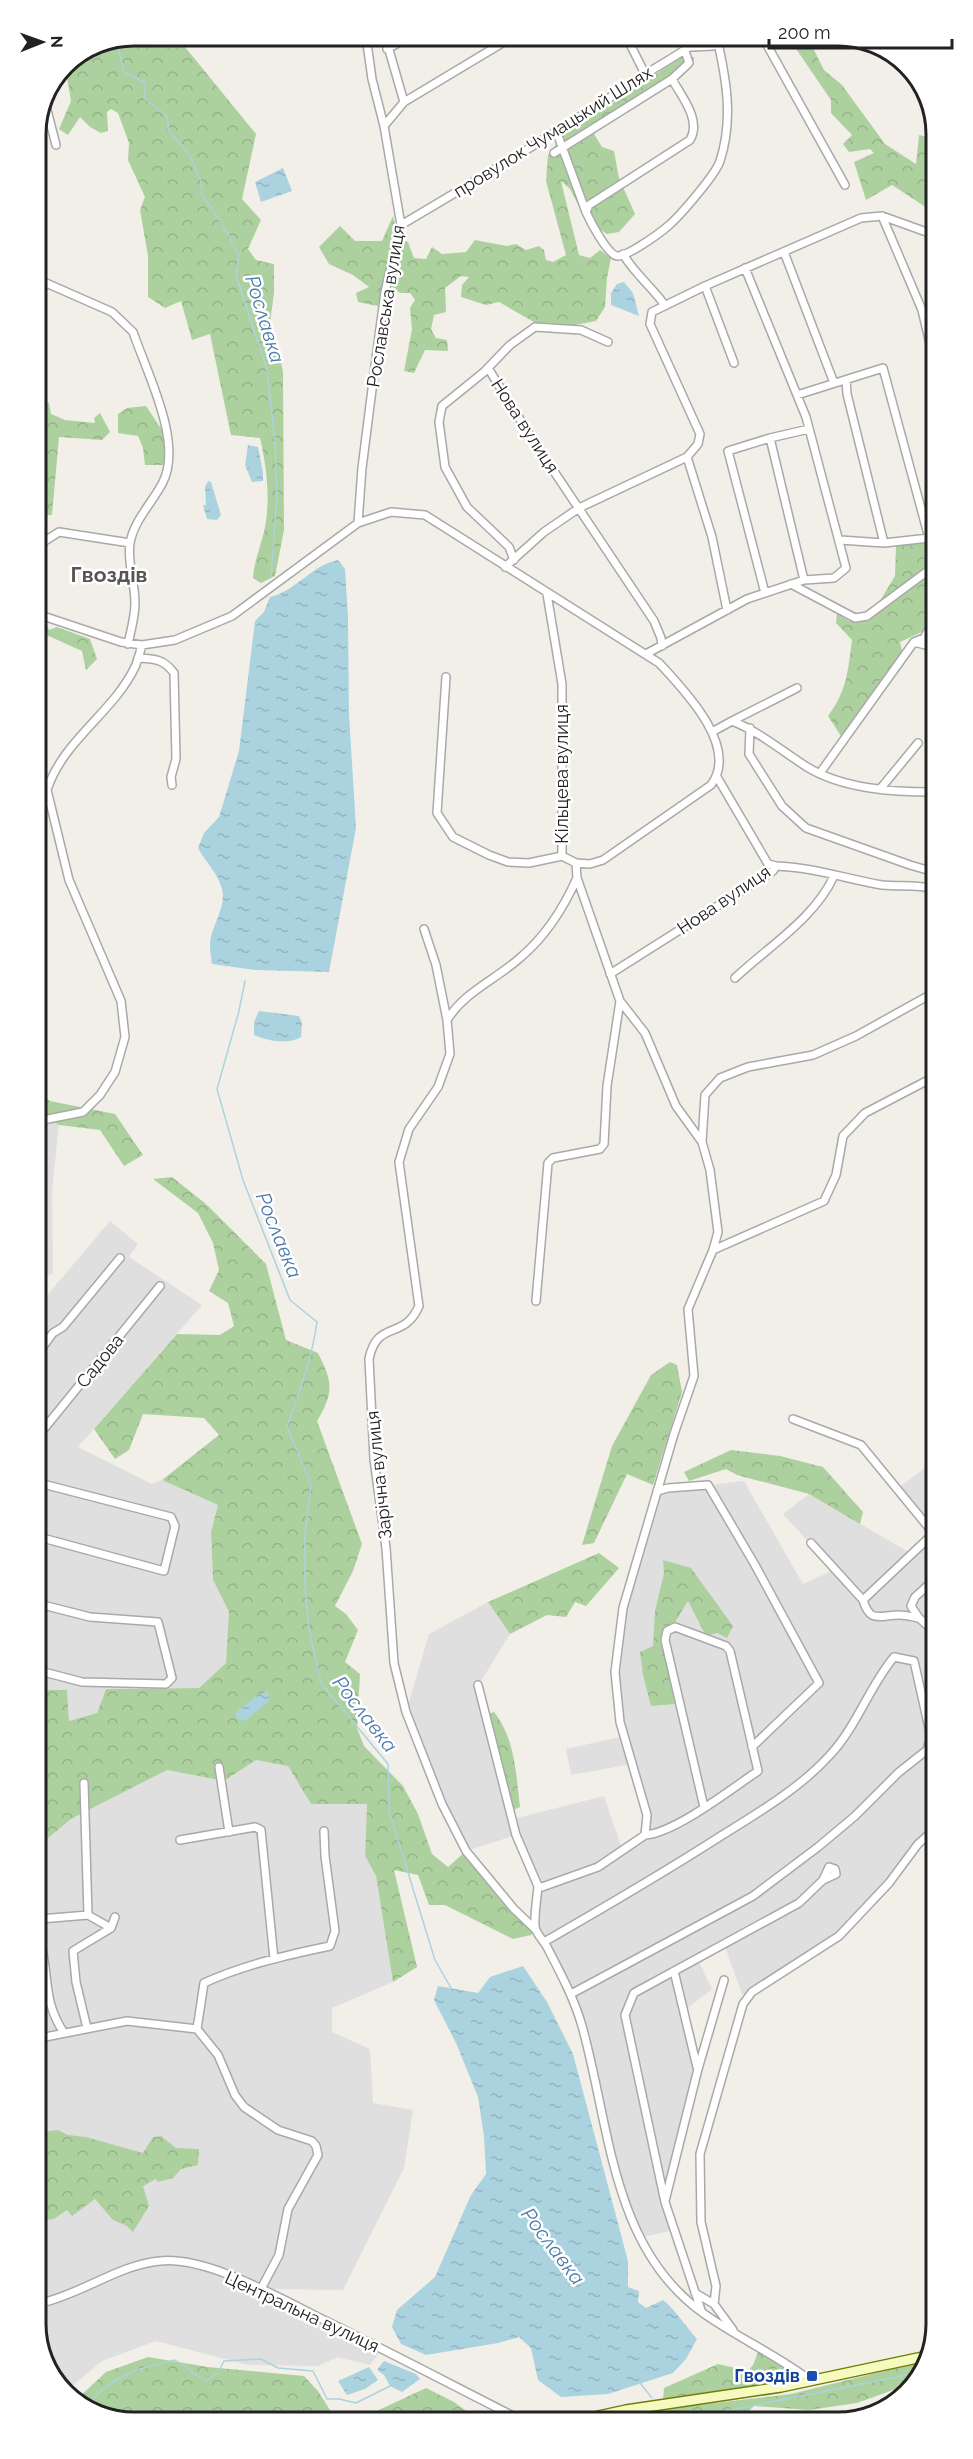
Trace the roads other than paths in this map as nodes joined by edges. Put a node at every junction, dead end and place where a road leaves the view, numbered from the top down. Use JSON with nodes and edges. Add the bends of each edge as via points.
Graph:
{"nodes":[{"id":1,"x":367,"y":46,"type":"edge"},
{"id":2,"x":392,"y":46,"type":"edge"},
{"id":3,"x":496,"y":47,"type":"edge"},
{"id":4,"x":631,"y":47,"type":"edge"},
{"id":5,"x":691,"y":47,"type":"edge"},
{"id":6,"x":706,"y":47,"type":"edge"},
{"id":7,"x":719,"y":47,"type":"edge"},
{"id":8,"x":768,"y":47,"type":"edge"},
{"id":9,"x":387,"y":49,"type":"joint"},
{"id":10,"x":688,"y":49,"type":"junction"},
{"id":11,"x":645,"y":74,"type":"junction"},
{"id":12,"x":672,"y":79,"type":"junction"},
{"id":13,"x":404,"y":102,"type":"junction"},
{"id":14,"x":49,"y":116,"type":"edge"},
{"id":15,"x":384,"y":126,"type":"junction"},
{"id":16,"x":556,"y":133,"type":"junction"},
{"id":17,"x":56,"y":145,"type":"dead end"},
{"id":18,"x":563,"y":147,"type":"junction"},
{"id":19,"x":554,"y":153,"type":"dead end"},
{"id":20,"x":845,"y":185,"type":"dead end"},
{"id":21,"x":586,"y":212,"type":"junction"},
{"id":22,"x":882,"y":216,"type":"junction"},
{"id":23,"x":401,"y":225,"type":"junction"},
{"id":24,"x":926,"y":232,"type":"edge"},
{"id":25,"x":784,"y":252,"type":"junction"},
{"id":26,"x":623,"y":254,"type":"junction"},
{"id":27,"x":745,"y":268,"type":"junction"},
{"id":28,"x":47,"y":283,"type":"edge"},
{"id":29,"x":705,"y":286,"type":"junction"},
{"id":30,"x":664,"y":304,"type":"junction"},
{"id":31,"x":926,"y":327,"type":"edge"},
{"id":32,"x":608,"y":342,"type":"dead end"},
{"id":33,"x":734,"y":363,"type":"dead end"},
{"id":34,"x":488,"y":368,"type":"junction"},
{"id":35,"x":846,"y":380,"type":"junction"},
{"id":36,"x":834,"y":383,"type":"junction"},
{"id":37,"x":796,"y":395,"type":"junction"},
{"id":38,"x":809,"y":429,"type":"junction"},
{"id":39,"x":770,"y":438,"type":"junction"},
{"id":40,"x":687,"y":458,"type":"junction"},
{"id":41,"x":579,"y":508,"type":"junction"},
{"id":42,"x":926,"y":520,"type":"edge"},
{"id":43,"x":358,"y":523,"type":"junction"},
{"id":44,"x":926,"y":539,"type":"edge"},
{"id":45,"x":47,"y":540,"type":"edge"},
{"id":46,"x":840,"y":540,"type":"junction"},
{"id":47,"x":130,"y":543,"type":"junction"},
{"id":48,"x":884,"y":543,"type":"junction"},
{"id":49,"x":514,"y":560,"type":"junction"},
{"id":50,"x":505,"y":567,"type":"junction"},
{"id":51,"x":926,"y":572,"type":"edge"},
{"id":52,"x":804,"y":580,"type":"junction"},
{"id":53,"x":791,"y":584,"type":"junction"},
{"id":54,"x":765,"y":593,"type":"junction"},
{"id":55,"x":547,"y":594,"type":"junction"},
{"id":56,"x":727,"y":610,"type":"junction"},
{"id":57,"x":47,"y":617,"type":"edge"},
{"id":58,"x":926,"y":634,"type":"edge"},
{"id":59,"x":914,"y":642,"type":"junction"},
{"id":60,"x":128,"y":644,"type":"junction"},
{"id":61,"x":142,"y":645,"type":"junction"},
{"id":62,"x":926,"y":645,"type":"edge"},
{"id":63,"x":662,"y":646,"type":"junction"},
{"id":64,"x":646,"y":654,"type":"junction"},
{"id":65,"x":138,"y":658,"type":"junction"},
{"id":66,"x":446,"y":677,"type":"dead end"},
{"id":67,"x":797,"y":688,"type":"dead end"},
{"id":68,"x":732,"y":721,"type":"junction"},
{"id":69,"x":750,"y":728,"type":"junction"},
{"id":70,"x":712,"y":732,"type":"junction"},
{"id":71,"x":918,"y":744,"type":"dead end"},
{"id":72,"x":820,"y":773,"type":"junction"},
{"id":73,"x":717,"y":777,"type":"junction"},
{"id":74,"x":172,"y":785,"type":"dead end"},
{"id":75,"x":881,"y":788,"type":"junction"},
{"id":76,"x":47,"y":790,"type":"joint"},
{"id":77,"x":926,"y":792,"type":"edge"},
{"id":78,"x":562,"y":856,"type":"junction"},
{"id":79,"x":576,"y":863,"type":"junction"},
{"id":80,"x":776,"y":866,"type":"junction"},
{"id":81,"x":926,"y":870,"type":"edge"},
{"id":82,"x":834,"y":876,"type":"junction"},
{"id":83,"x":577,"y":878,"type":"junction"},
{"id":84,"x":926,"y":887,"type":"edge"},
{"id":85,"x":424,"y":929,"type":"dead end"},
{"id":86,"x":610,"y":974,"type":"junction"},
{"id":87,"x":735,"y":978,"type":"dead end"},
{"id":88,"x":926,"y":997,"type":"dead end"},
{"id":89,"x":620,"y":1001,"type":"junction"},
{"id":90,"x":447,"y":1020,"type":"junction"},
{"id":91,"x":926,"y":1081,"type":"edge"},
{"id":92,"x":47,"y":1119,"type":"edge"},
{"id":93,"x":702,"y":1142,"type":"junction"},
{"id":94,"x":713,"y":1250,"type":"junction"},
{"id":95,"x":120,"y":1258,"type":"dead end"},
{"id":96,"x":160,"y":1286,"type":"dead end"},
{"id":97,"x":536,"y":1301,"type":"dead end"},
{"id":98,"x":46,"y":1343,"type":"edge"},
{"id":99,"x":793,"y":1419,"type":"dead end"},
{"id":100,"x":46,"y":1426,"type":"edge"},
{"id":101,"x":46,"y":1485,"type":"edge"},
{"id":102,"x":657,"y":1491,"type":"junction"},
{"id":103,"x":926,"y":1523,"type":"edge"},
{"id":104,"x":46,"y":1539,"type":"edge"},
{"id":105,"x":926,"y":1541,"type":"edge"},
{"id":106,"x":811,"y":1543,"type":"dead end"},
{"id":107,"x":926,"y":1587,"type":"edge"},
{"id":108,"x":863,"y":1600,"type":"junction"},
{"id":109,"x":46,"y":1606,"type":"edge"},
{"id":110,"x":919,"y":1618,"type":"junction"},
{"id":111,"x":926,"y":1624,"type":"edge"},
{"id":112,"x":46,"y":1673,"type":"edge"},
{"id":113,"x":478,"y":1685,"type":"dead end"},
{"id":114,"x":926,"y":1715,"type":"edge"},
{"id":115,"x":752,"y":1747,"type":"junction"},
{"id":116,"x":926,"y":1751,"type":"edge"},
{"id":117,"x":219,"y":1767,"type":"dead end"},
{"id":118,"x":84,"y":1783,"type":"dead end"},
{"id":119,"x":704,"y":1807,"type":"junction"},
{"id":120,"x":324,"y":1831,"type":"dead end"},
{"id":121,"x":229,"y":1832,"type":"junction"},
{"id":122,"x":645,"y":1835,"type":"junction"},
{"id":123,"x":926,"y":1837,"type":"edge"},
{"id":124,"x":180,"y":1840,"type":"dead end"},
{"id":125,"x":823,"y":1880,"type":"dead end"},
{"id":126,"x":538,"y":1886,"type":"junction"},
{"id":127,"x":88,"y":1915,"type":"junction"},
{"id":128,"x":115,"y":1917,"type":"dead end"},
{"id":129,"x":46,"y":1918,"type":"edge"},
{"id":130,"x":111,"y":1928,"type":"junction"},
{"id":131,"x":535,"y":1929,"type":"junction"},
{"id":132,"x":544,"y":1942,"type":"junction"},
{"id":133,"x":274,"y":1959,"type":"junction"},
{"id":134,"x":46,"y":1962,"type":"edge"},
{"id":135,"x":674,"y":1971,"type":"junction"},
{"id":136,"x":724,"y":1980,"type":"dead end"},
{"id":137,"x":571,"y":1994,"type":"junction"},
{"id":138,"x":87,"y":2028,"type":"junction"},
{"id":139,"x":197,"y":2029,"type":"junction"},
{"id":140,"x":64,"y":2033,"type":"junction"},
{"id":141,"x":46,"y":2037,"type":"edge"},
{"id":142,"x":698,"y":2069,"type":"junction"},
{"id":143,"x":665,"y":2202,"type":"junction"},
{"id":144,"x":261,"y":2289,"type":"junction"},
{"id":145,"x":695,"y":2293,"type":"junction"},
{"id":146,"x":46,"y":2303,"type":"edge"},
{"id":147,"x":714,"y":2304,"type":"junction"},
{"id":148,"x":701,"y":2313,"type":"junction"},
{"id":149,"x":736,"y":2334,"type":"junction"},
{"id":150,"x":920,"y":2358,"type":"edge"},
{"id":151,"x":811,"y":2381,"type":"junction"},
{"id":152,"x":500,"y":2410,"type":"joint"},
{"id":153,"x":504,"y":2412,"type":"edge"},
{"id":154,"x":617,"y":2412,"type":"edge"}],
"edges":[{"from":1,"to":15,"type":"street","name":"Рославська вулиця"},
{"from":2,"to":9,"type":"street"},
{"from":3,"to":13,"type":"street"},
{"from":4,"to":11,"type":"street"},
{"from":5,"to":10,"type":"street","name":"провулок Чумацький Шлях"},
{"from":6,"to":10,"type":"street"},
{"from":7,"to":26,"type":"street","via":[[728,105],[728,128],[719,164],[668,226]]},
{"from":8,"to":20,"type":"street"},
{"from":9,"to":13,"type":"street"},
{"from":10,"to":11,"type":"street","name":"провулок Чумацький Шлях"},
{"from":10,"to":12,"type":"street","via":[[689,63]]},
{"from":11,"to":16,"type":"street","name":"провулок Чумацький Шлях"},
{"from":12,"to":18,"type":"street"},
{"from":12,"to":21,"type":"street","via":[[694,119],[695,132],[690,140],[589,205]]},
{"from":13,"to":15,"type":"street"},
{"from":14,"to":17,"type":"street"},
{"from":15,"to":23,"type":"street","name":"Рославська вулиця"},
{"from":16,"to":18,"type":"street"},
{"from":16,"to":23,"type":"street","name":"провулок Чумацький Шлях"},
{"from":18,"to":19,"type":"street"},
{"from":18,"to":21,"type":"street"},
{"from":21,"to":26,"type":"street","via":[[609,252]]},
{"from":22,"to":24,"type":"street"},
{"from":22,"to":25,"type":"street","via":[[861,218]]},
{"from":22,"to":31,"type":"street"},
{"from":23,"to":43,"type":"street","name":"Рославська вулиця","via":[[385,292]]},
{"from":25,"to":27,"type":"street"},
{"from":25,"to":36,"type":"street"},
{"from":26,"to":30,"type":"street","via":[[631,269]]},
{"from":27,"to":29,"type":"street"},
{"from":27,"to":37,"type":"street"},
{"from":28,"to":47,"type":"street","via":[[124,321],[133,332],[161,410],[170,442],[164,481]]},
{"from":29,"to":30,"type":"street"},
{"from":29,"to":33,"type":"street"},
{"from":30,"to":40,"type":"street","via":[[652,312],[650,324],[700,434],[698,444]]},
{"from":32,"to":34,"type":"street","name":"Нова вулиця","via":[[581,330],[536,327],[510,345]]},
{"from":34,"to":41,"type":"street","name":"Нова вулиця"},
{"from":34,"to":49,"type":"street","via":[[442,406],[439,422],[445,467],[467,507],[509,547]]},
{"from":35,"to":36,"type":"street"},
{"from":35,"to":42,"type":"street","via":[[883,368]]},
{"from":35,"to":48,"type":"street"},
{"from":36,"to":37,"type":"street"},
{"from":37,"to":38,"type":"street"},
{"from":38,"to":39,"type":"street"},
{"from":38,"to":46,"type":"street"},
{"from":39,"to":52,"type":"street"},
{"from":39,"to":54,"type":"street","via":[[728,451]]},
{"from":40,"to":41,"type":"street"},
{"from":40,"to":56,"type":"street","via":[[712,537]]},
{"from":41,"to":49,"type":"street","via":[[544,532]]},
{"from":41,"to":63,"type":"street","name":"Нова вулиця","via":[[654,621]]},
{"from":43,"to":50,"type":"street","via":[[391,512],[425,515]]},
{"from":43,"to":61,"type":"street","via":[[232,616],[175,640]]},
{"from":44,"to":48,"type":"street"},
{"from":45,"to":47,"type":"street","via":[[59,532]]},
{"from":46,"to":48,"type":"street"},
{"from":46,"to":52,"type":"street","via":[[846,568],[834,578]]},
{"from":47,"to":60,"type":"street","via":[[135,603]]},
{"from":49,"to":50,"type":"street"},
{"from":50,"to":55,"type":"street"},
{"from":51,"to":53,"type":"street","via":[[867,616],[855,618]]},
{"from":52,"to":53,"type":"street"},
{"from":53,"to":54,"type":"street"},
{"from":54,"to":56,"type":"street"},
{"from":55,"to":64,"type":"street"},
{"from":55,"to":78,"type":"street","name":"Кільцева вулиця","via":[[562,684]]},
{"from":56,"to":63,"type":"street"},
{"from":57,"to":60,"type":"street"},
{"from":58,"to":59,"type":"street"},
{"from":59,"to":62,"type":"street"},
{"from":59,"to":72,"type":"street"},
{"from":60,"to":61,"type":"street"},
{"from":61,"to":65,"type":"street"},
{"from":63,"to":64,"type":"street"},
{"from":64,"to":70,"type":"street","via":[[687,693]]},
{"from":65,"to":74,"type":"street","via":[[167,662],[174,673],[176,759]]},
{"from":65,"to":76,"type":"street","via":[[111,702],[68,751]]},
{"from":66,"to":78,"type":"street","name":"Кільцева вулиця","via":[[437,813],[453,837],[508,862],[529,863]]},
{"from":67,"to":68,"type":"street"},
{"from":68,"to":69,"type":"street"},
{"from":68,"to":70,"type":"street"},
{"from":69,"to":72,"type":"street"},
{"from":69,"to":81,"type":"street","via":[[749,754],[782,806],[806,828]]},
{"from":70,"to":73,"type":"street","via":[[718,749]]},
{"from":71,"to":75,"type":"street"},
{"from":72,"to":75,"type":"street"},
{"from":73,"to":79,"type":"street","via":[[702,793],[603,860]]},
{"from":73,"to":80,"type":"street","name":"Нова вулиця","via":[[768,864]]},
{"from":75,"to":77,"type":"street"},
{"from":76,"to":92,"type":"street","via":[[69,880],[121,1001],[125,1036],[109,1084],[89,1106],[83,1112]]},
{"from":78,"to":79,"type":"street"},
{"from":79,"to":83,"type":"street"},
{"from":80,"to":82,"type":"street","via":[[796,866]]},
{"from":80,"to":86,"type":"street","name":"Нова вулиця"},
{"from":82,"to":84,"type":"street"},
{"from":82,"to":87,"type":"street","via":[[798,924]]},
{"from":83,"to":86,"type":"street"},
{"from":83,"to":90,"type":"street","via":[[550,927],[522,957],[471,993]]},
{"from":85,"to":90,"type":"street","name":"Зарічна вулиця"},
{"from":86,"to":89,"type":"street"},
{"from":88,"to":93,"type":"street","via":[[813,1055],[748,1067],[720,1078],[705,1095]]},
{"from":89,"to":93,"type":"street","via":[[645,1033],[675,1106]]},
{"from":89,"to":97,"type":"street","via":[[607,1086],[604,1144],[600,1149],[553,1158],[548,1163]]},
{"from":90,"to":131,"type":"street","name":"Зарічна вулиця","via":[[450,1054],[438,1087],[409,1129],[399,1162],[419,1306],[414,1318],[379,1335],[371,1349],[374,1459],[386,1548],[394,1663],[406,1712],[442,1804],[466,1851]]},
{"from":91,"to":94,"type":"street","via":[[865,1113],[843,1136],[836,1175],[824,1201]]},
{"from":93,"to":94,"type":"street","via":[[710,1170],[717,1229]]},
{"from":94,"to":102,"type":"street","via":[[688,1309],[694,1376]]},
{"from":95,"to":98,"type":"street"},
{"from":96,"to":100,"type":"street","name":"Садова"},
{"from":99,"to":103,"type":"street","via":[[861,1444]]},
{"from":101,"to":104,"type":"street","via":[[171,1517],[175,1526],[164,1571]]},
{"from":102,"to":115,"type":"street","via":[[708,1485],[819,1683]]},
{"from":102,"to":122,"type":"street","via":[[623,1608],[615,1672],[620,1722],[647,1815]]},
{"from":105,"to":108,"type":"street"},
{"from":106,"to":108,"type":"street"},
{"from":107,"to":110,"type":"street","via":[[910,1606]]},
{"from":108,"to":110,"type":"street","via":[[866,1611],[875,1617]]},
{"from":109,"to":112,"type":"street","via":[[90,1617],[158,1622],[172,1677],[166,1684],[82,1682]]},
{"from":110,"to":111,"type":"street"},
{"from":113,"to":126,"type":"street","via":[[516,1835]]},
{"from":114,"to":132,"type":"street","via":[[914,1661],[894,1657],[830,1755],[783,1797]]},
{"from":115,"to":119,"type":"street","via":[[758,1771]]},
{"from":115,"to":119,"type":"street","via":[[730,1651],[675,1627],[667,1631],[665,1640]]},
{"from":116,"to":137,"type":"street","via":[[840,1828],[753,1896]]},
{"from":117,"to":121,"type":"street"},
{"from":118,"to":127,"type":"street"},
{"from":119,"to":122,"type":"street","via":[[657,1834]]},
{"from":120,"to":133,"type":"street","via":[[335,1931],[330,1946]]},
{"from":121,"to":124,"type":"street"},
{"from":121,"to":133,"type":"street","via":[[255,1827],[261,1830]]},
{"from":122,"to":126,"type":"street","via":[[598,1867]]},
{"from":123,"to":147,"type":"street","via":[[839,1936],[752,1992],[743,2004],[700,2154],[701,2222],[716,2286]]},
{"from":125,"to":135,"type":"street","via":[[799,1902]]},
{"from":126,"to":131,"type":"street"},
{"from":127,"to":129,"type":"street"},
{"from":127,"to":130,"type":"street"},
{"from":128,"to":130,"type":"street"},
{"from":130,"to":138,"type":"street","via":[[73,1952]]},
{"from":131,"to":132,"type":"street","name":"Зарічна вулиця"},
{"from":132,"to":137,"type":"street","name":"Зарічна вулиця"},
{"from":133,"to":139,"type":"street","via":[[204,1983]]},
{"from":134,"to":140,"type":"street","via":[[51,2010]]},
{"from":135,"to":142,"type":"street"},
{"from":135,"to":143,"type":"street","via":[[634,1993],[625,2014]]},
{"from":136,"to":142,"type":"street"},
{"from":137,"to":148,"type":"street","name":"Зарічна вулиця","via":[[582,2025],[612,2164],[639,2238],[674,2287]]},
{"from":138,"to":139,"type":"street","via":[[127,2021]]},
{"from":138,"to":140,"type":"street"},
{"from":139,"to":144,"type":"street","via":[[218,2055],[244,2107],[278,2130],[312,2141],[316,2146],[318,2155],[288,2209],[279,2255]]},
{"from":140,"to":141,"type":"street"},
{"from":142,"to":143,"type":"street"},
{"from":143,"to":145,"type":"street"},
{"from":144,"to":146,"type":"street","name":"Центральна вулиця","via":[[207,2268],[162,2260],[139,2264]]},
{"from":144,"to":152,"type":"street","name":"Центральна вулиця"},
{"from":145,"to":147,"type":"street"},
{"from":145,"to":148,"type":"street"},
{"from":147,"to":149,"type":"street"},
{"from":148,"to":149,"type":"street","name":"Зарічна вулиця"},
{"from":149,"to":151,"type":"street","name":"Зарічна вулиця","via":[[785,2361]]},
{"from":150,"to":151,"type":"main road"},
{"from":151,"to":154,"type":"main road"},
{"from":152,"to":153,"type":"street","name":"Центральна вулиця"}]}
